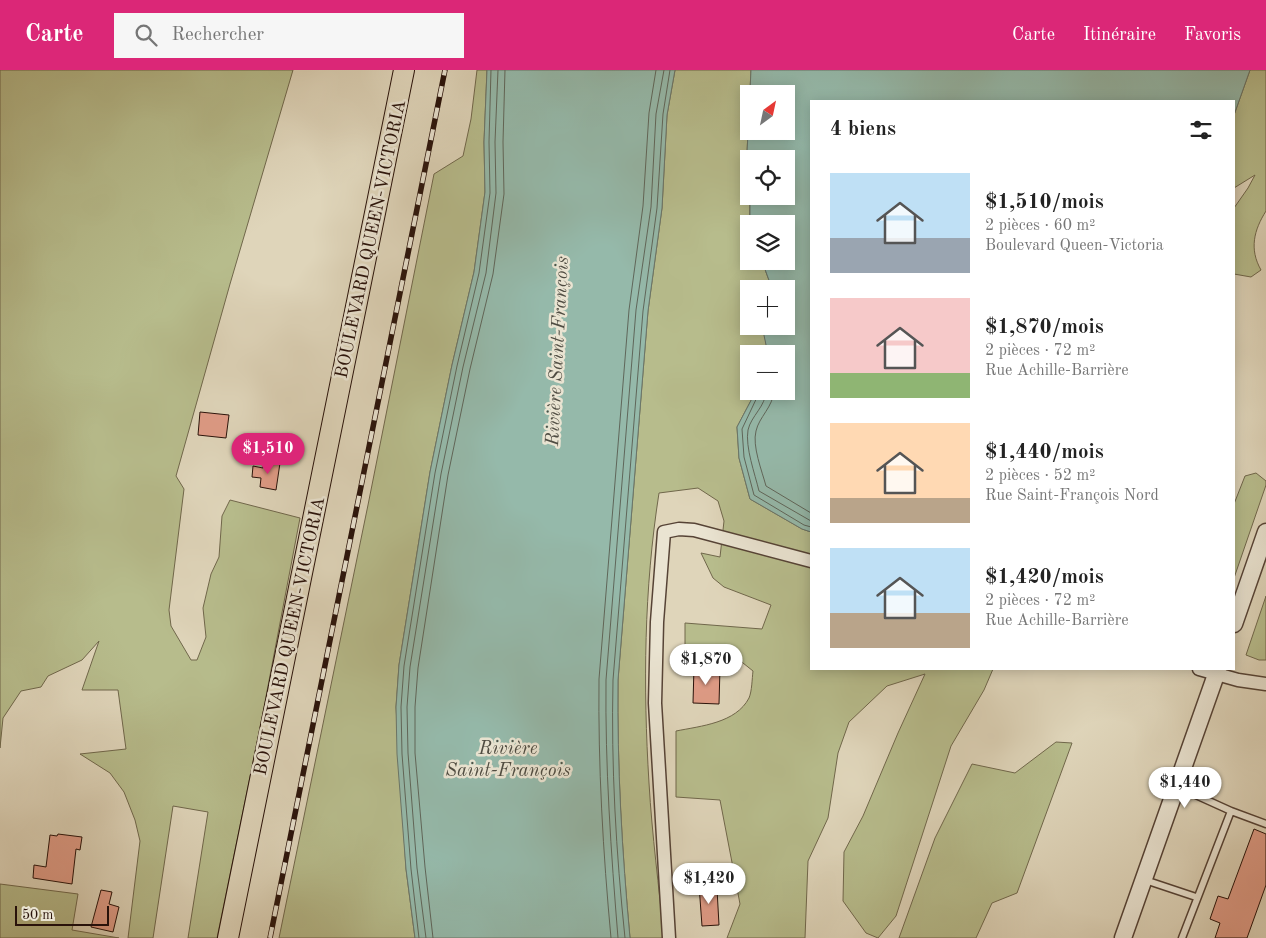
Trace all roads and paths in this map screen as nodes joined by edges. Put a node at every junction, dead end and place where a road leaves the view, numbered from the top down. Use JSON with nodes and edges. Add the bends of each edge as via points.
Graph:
{"nodes":[{"id":1,"x":404,"y":70,"type":"edge"},
{"id":2,"x":1266,"y":532,"type":"edge"},
{"id":3,"x":810,"y":561,"type":"edge"},
{"id":4,"x":1235,"y":621,"type":"edge"},
{"id":5,"x":1217,"y":671,"type":"edge"},
{"id":6,"x":1266,"y":684,"type":"edge"},
{"id":7,"x":1177,"y":786,"type":"junction"},
{"id":8,"x":1230,"y":811,"type":"junction"},
{"id":9,"x":1266,"y":824,"type":"edge"},
{"id":10,"x":1144,"y":880,"type":"junction"},
{"id":11,"x":1196,"y":897,"type":"junction"},
{"id":12,"x":228,"y":938,"type":"edge"},
{"id":13,"x":669,"y":938,"type":"edge"},
{"id":14,"x":1123,"y":938,"type":"edge"},
{"id":15,"x":1182,"y":938,"type":"edge"}],
"edges":[{"from":1,"to":12,"type":"main road","name":"BOULEVARD QUEEN-VICTORIA"},
{"from":2,"to":4,"type":"street"},
{"from":3,"to":13,"type":"street","via":[[694,530],[664,532],[655,703]]},
{"from":5,"to":6,"type":"street"},
{"from":5,"to":7,"type":"street"},
{"from":7,"to":8,"type":"lane"},
{"from":7,"to":10,"type":"street"},
{"from":8,"to":9,"type":"lane"},
{"from":8,"to":11,"type":"lane"},
{"from":10,"to":11,"type":"lane"},
{"from":10,"to":14,"type":"street"},
{"from":11,"to":15,"type":"lane"}]}
